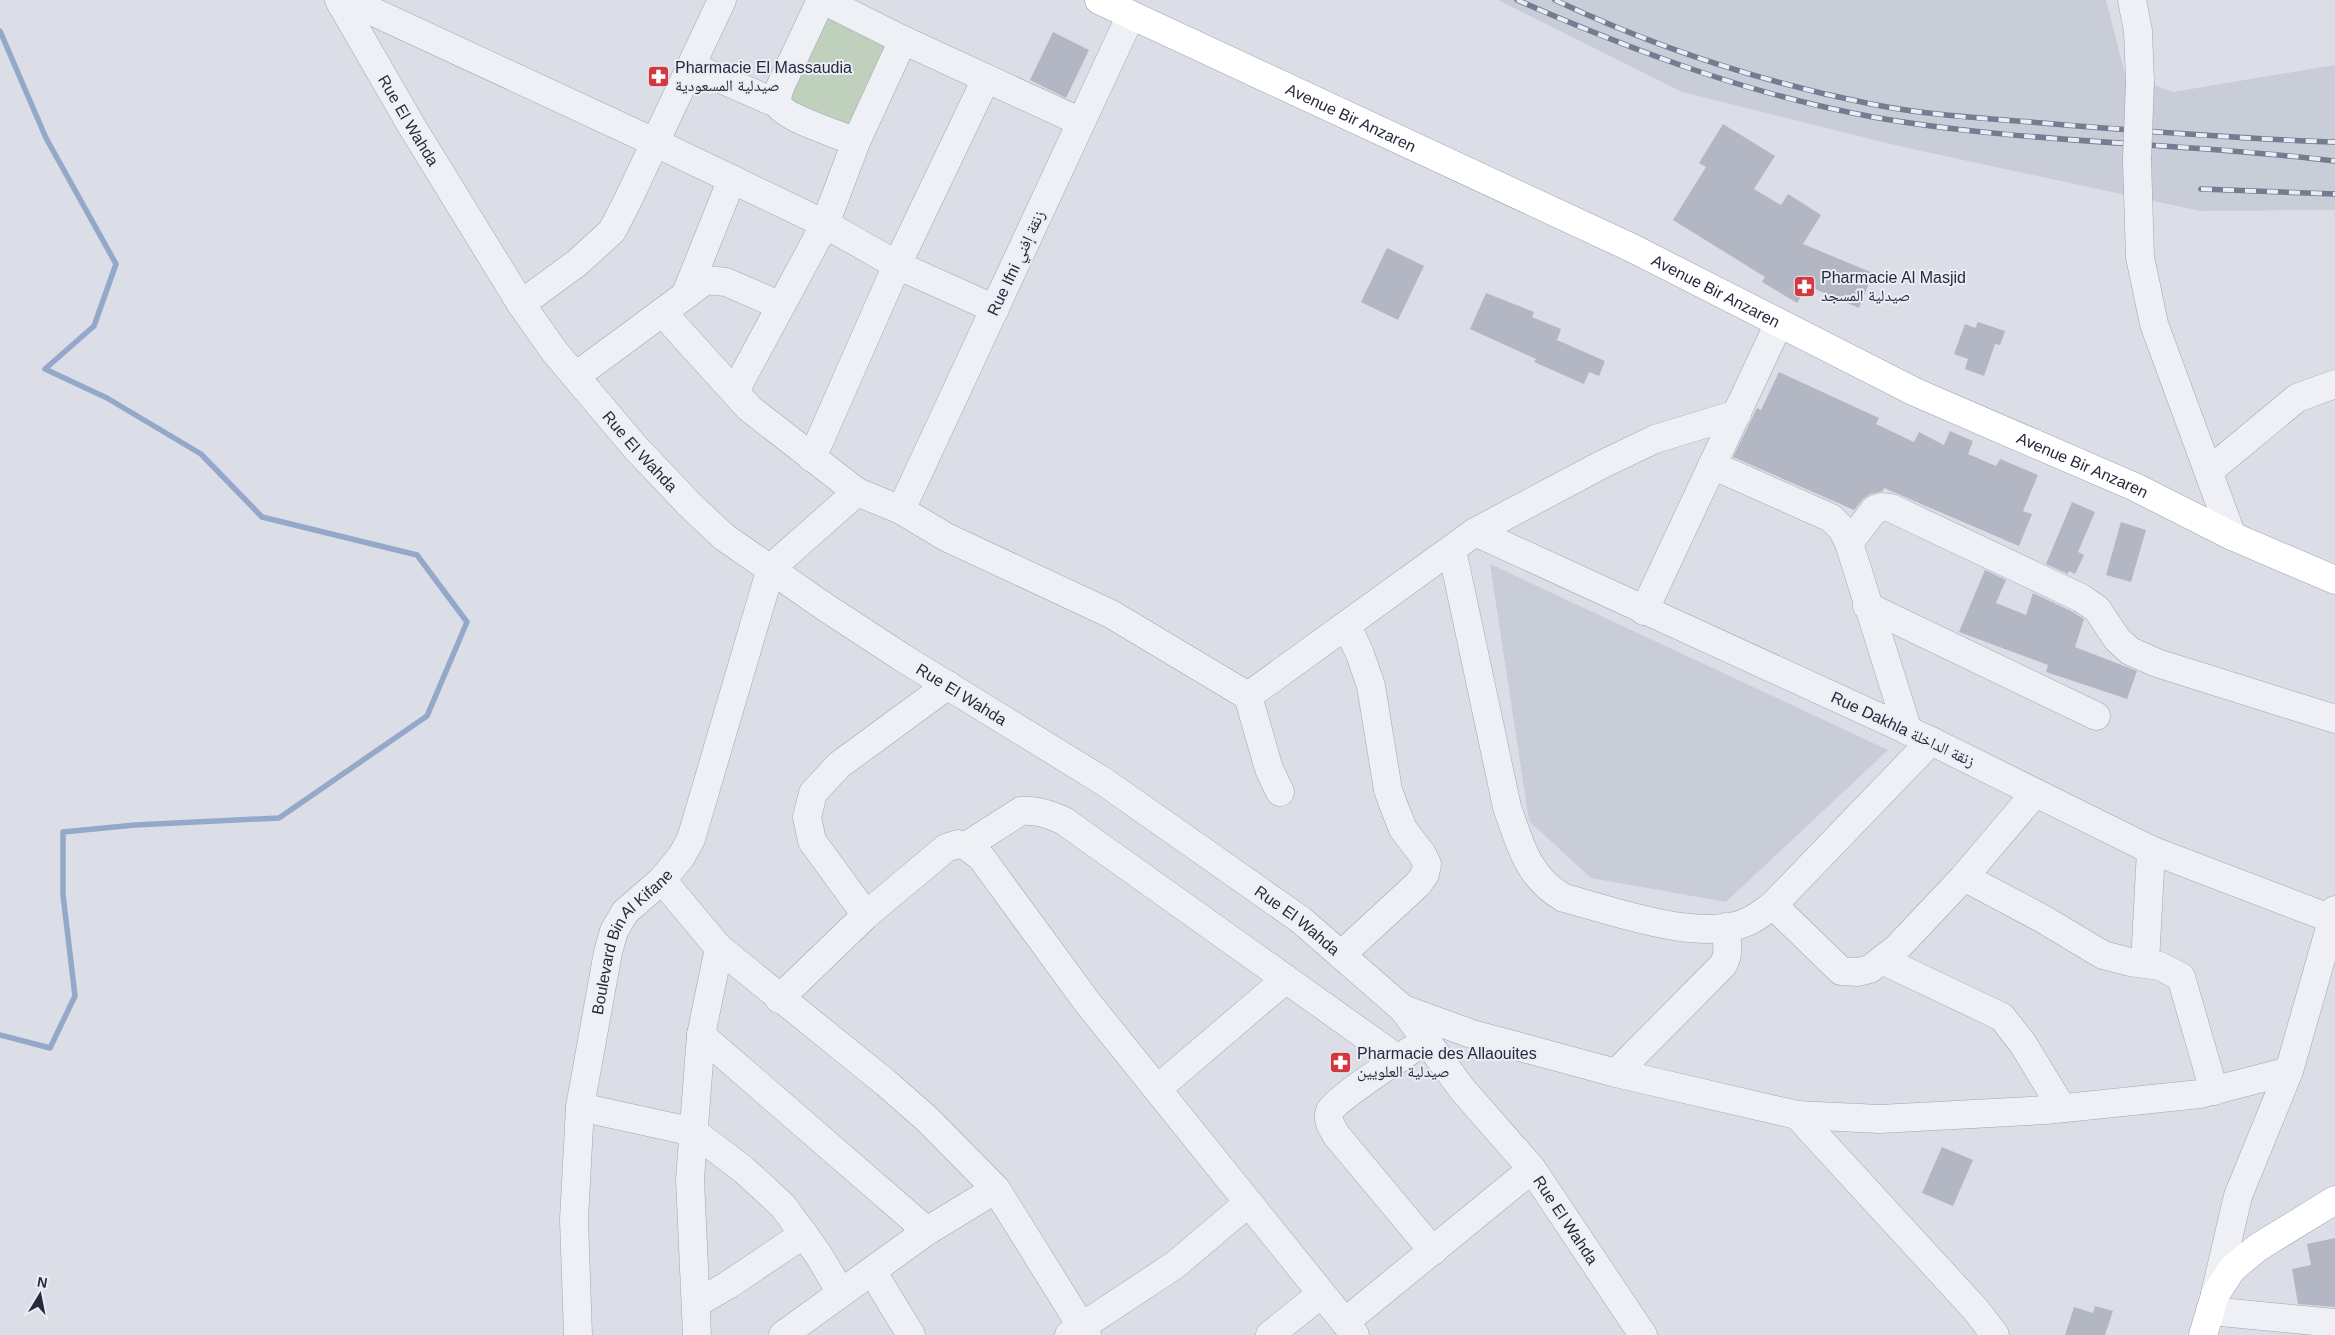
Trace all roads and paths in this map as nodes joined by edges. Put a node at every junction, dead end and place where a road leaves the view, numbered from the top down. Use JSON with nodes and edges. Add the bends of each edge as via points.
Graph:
{"nodes":[{"id":1,"x":339,"y":0,"type":"edge"},
{"id":2,"x":348,"y":0,"type":"edge"},
{"id":3,"x":822,"y":0,"type":"edge"},
{"id":4,"x":1099,"y":0,"type":"edge"},
{"id":5,"x":2132,"y":0,"type":"edge"},
{"id":6,"x":717,"y":1,"type":"edge"},
{"id":7,"x":1131,"y":15,"type":"junction"},
{"id":8,"x":903,"y":40,"type":"junction"},
{"id":9,"x":691,"y":66,"type":"junction"},
{"id":10,"x":986,"y":79,"type":"junction"},
{"id":11,"x":778,"y":104,"type":"junction"},
{"id":12,"x":1081,"y":122,"type":"junction"},
{"id":13,"x":654,"y":142,"type":"junction"},
{"id":14,"x":856,"y":142,"type":"junction"},
{"id":15,"x":732,"y":179,"type":"junction"},
{"id":16,"x":825,"y":224,"type":"junction"},
{"id":17,"x":898,"y":265,"type":"junction"},
{"id":18,"x":684,"y":296,"type":"junction"},
{"id":19,"x":521,"y":304,"type":"junction"},
{"id":20,"x":779,"y":305,"type":"junction"},
{"id":21,"x":995,"y":309,"type":"junction"},
{"id":22,"x":662,"y":312,"type":"junction"},
{"id":23,"x":1779,"y":323,"type":"junction"},
{"id":24,"x":576,"y":376,"type":"junction"},
{"id":25,"x":2335,"y":384,"type":"edge"},
{"id":26,"x":735,"y":391,"type":"junction"},
{"id":27,"x":1736,"y":414,"type":"junction"},
{"id":28,"x":812,"y":458,"type":"junction"},
{"id":29,"x":1712,"y":465,"type":"junction"},
{"id":30,"x":2209,"y":471,"type":"junction"},
{"id":31,"x":857,"y":492,"type":"junction"},
{"id":32,"x":901,"y":510,"type":"junction"},
{"id":33,"x":1475,"y":532,"type":"junction"},
{"id":34,"x":2232,"y":536,"type":"junction"},
{"id":35,"x":1848,"y":542,"type":"junction"},
{"id":36,"x":1452,"y":550,"type":"junction"},
{"id":37,"x":770,"y":568,"type":"junction"},
{"id":38,"x":2335,"y":580,"type":"edge"},
{"id":39,"x":1867,"y":606,"type":"junction"},
{"id":40,"x":1644,"y":611,"type":"junction"},
{"id":41,"x":1346,"y":626,"type":"junction"},
{"id":42,"x":948,"y":685,"type":"junction"},
{"id":43,"x":1248,"y":696,"type":"junction"},
{"id":44,"x":2096,"y":716,"type":"dead end"},
{"id":45,"x":2335,"y":719,"type":"edge"},
{"id":46,"x":1920,"y":736,"type":"junction"},
{"id":47,"x":1280,"y":792,"type":"dead end"},
{"id":48,"x":2035,"y":794,"type":"junction"},
{"id":49,"x":966,"y":846,"type":"junction"},
{"id":50,"x":2151,"y":850,"type":"junction"},
{"id":51,"x":1964,"y":877,"type":"junction"},
{"id":52,"x":662,"y":880,"type":"junction"},
{"id":53,"x":1773,"y":905,"type":"junction"},
{"id":54,"x":866,"y":914,"type":"junction"},
{"id":55,"x":2334,"y":914,"type":"edge"},
{"id":56,"x":1724,"y":927,"type":"junction"},
{"id":57,"x":719,"y":948,"type":"junction"},
{"id":58,"x":1341,"y":955,"type":"junction"},
{"id":59,"x":1882,"y":960,"type":"junction"},
{"id":60,"x":2145,"y":963,"type":"junction"},
{"id":61,"x":1286,"y":979,"type":"junction"},
{"id":62,"x":779,"y":999,"type":"junction"},
{"id":63,"x":1404,"y":1009,"type":"junction"},
{"id":64,"x":702,"y":1035,"type":"junction"},
{"id":65,"x":1427,"y":1039,"type":"junction"},
{"id":66,"x":1398,"y":1059,"type":"junction"},
{"id":67,"x":2288,"y":1070,"type":"junction"},
{"id":68,"x":1616,"y":1073,"type":"junction"},
{"id":69,"x":1157,"y":1089,"type":"junction"},
{"id":70,"x":2214,"y":1091,"type":"junction"},
{"id":71,"x":580,"y":1107,"type":"junction"},
{"id":72,"x":2062,"y":1108,"type":"junction"},
{"id":73,"x":1797,"y":1115,"type":"junction"},
{"id":74,"x":694,"y":1132,"type":"junction"},
{"id":75,"x":1532,"y":1169,"type":"junction"},
{"id":76,"x":996,"y":1189,"type":"junction"},
{"id":77,"x":2334,"y":1197,"type":"edge"},
{"id":78,"x":1248,"y":1202,"type":"junction"},
{"id":79,"x":927,"y":1231,"type":"junction"},
{"id":80,"x":804,"y":1234,"type":"junction"},
{"id":81,"x":1433,"y":1251,"type":"junction"},
{"id":82,"x":872,"y":1271,"type":"junction"},
{"id":83,"x":841,"y":1293,"type":"junction"},
{"id":84,"x":1321,"y":1294,"type":"junction"},
{"id":85,"x":696,"y":1303,"type":"junction"},
{"id":86,"x":2209,"y":1314,"type":"edge"},
{"id":87,"x":2335,"y":1323,"type":"edge"},
{"id":88,"x":1350,"y":1329,"type":"edge"},
{"id":89,"x":1079,"y":1332,"type":"edge"},
{"id":90,"x":578,"y":1335,"type":"edge"},
{"id":91,"x":697,"y":1335,"type":"edge"},
{"id":92,"x":783,"y":1335,"type":"edge"},
{"id":93,"x":911,"y":1335,"type":"edge"},
{"id":94,"x":1270,"y":1335,"type":"edge"},
{"id":95,"x":1643,"y":1335,"type":"edge"},
{"id":96,"x":1995,"y":1335,"type":"edge"}],
"edges":[{"from":1,"to":19,"type":"street","name":"Rue El Wahda"},
{"from":2,"to":13,"type":"street"},
{"from":3,"to":8,"type":"street"},
{"from":3,"to":11,"type":"street","via":[[781,84]]},
{"from":4,"to":7,"type":"main road","name":"Avenue Bir Anzaren"},
{"from":5,"to":30,"type":"street","bridge":true,"via":[[2138,31],[2140,81],[2137,160],[2140,257],[2154,324]]},
{"from":6,"to":9,"type":"street"},
{"from":7,"to":12,"type":"street","name":"Rue Ifni زنقة إفني"},
{"from":7,"to":23,"type":"main road","name":"Avenue Bir Anzaren","via":[[1632,248]]},
{"from":8,"to":10,"type":"street"},
{"from":8,"to":14,"type":"street"},
{"from":9,"to":11,"type":"street"},
{"from":9,"to":13,"type":"street"},
{"from":10,"to":12,"type":"street"},
{"from":10,"to":17,"type":"street"},
{"from":11,"to":14,"type":"street","via":[[788,114]]},
{"from":12,"to":21,"type":"street","name":"Rue Ifni زنقة إفني"},
{"from":13,"to":15,"type":"street"},
{"from":13,"to":19,"type":"street","via":[[612,231],[577,263]]},
{"from":14,"to":16,"type":"street"},
{"from":15,"to":16,"type":"street"},
{"from":15,"to":18,"type":"street"},
{"from":16,"to":17,"type":"street"},
{"from":16,"to":20,"type":"street"},
{"from":17,"to":21,"type":"street"},
{"from":17,"to":28,"type":"street"},
{"from":18,"to":20,"type":"street","via":[[706,280],[715,280]]},
{"from":18,"to":22,"type":"street"},
{"from":19,"to":24,"type":"street","name":"Rue El Wahda"},
{"from":20,"to":26,"type":"street"},
{"from":21,"to":32,"type":"street","name":"Rue Ifni زنقة إفني"},
{"from":22,"to":24,"type":"street"},
{"from":22,"to":26,"type":"street"},
{"from":23,"to":27,"type":"street"},
{"from":23,"to":34,"type":"main road","name":"Avenue Bir Anzaren","via":[[1915,392],[2135,487]]},
{"from":24,"to":37,"type":"street","name":"Rue El Wahda","via":[[635,447],[689,504],[724,537]]},
{"from":25,"to":30,"type":"street","via":[[2297,398]]},
{"from":26,"to":28,"type":"street","via":[[749,408]]},
{"from":27,"to":29,"type":"street"},
{"from":27,"to":33,"type":"street","via":[[1655,439]]},
{"from":28,"to":31,"type":"street"},
{"from":29,"to":35,"type":"street","via":[[1831,518],[1842,529]]},
{"from":29,"to":40,"type":"street"},
{"from":30,"to":34,"type":"street"},
{"from":31,"to":32,"type":"street"},
{"from":31,"to":37,"type":"street"},
{"from":32,"to":43,"type":"street","via":[[946,537],[1111,614]]},
{"from":33,"to":36,"type":"street"},
{"from":33,"to":40,"type":"street","name":"Rue Dakhla زنقة الداخلة"},
{"from":34,"to":38,"type":"main road","name":"Avenue Bir Anzaren"},
{"from":35,"to":39,"type":"street"},
{"from":35,"to":45,"type":"street","via":[[1875,510],[1891,508],[2081,598],[2097,609],[2116,639],[2139,655]]},
{"from":36,"to":41,"type":"street"},
{"from":36,"to":56,"type":"street","via":[[1507,807],[1520,846],[1536,877],[1564,898],[1684,928]]},
{"from":37,"to":42,"type":"street","name":"Rue El Wahda","via":[[902,658]]},
{"from":37,"to":52,"type":"street","name":"Boulevard Bin Al Kifane","via":[[691,839],[682,857]]},
{"from":39,"to":44,"type":"street"},
{"from":39,"to":46,"type":"street"},
{"from":40,"to":46,"type":"street","name":"Rue Dakhla زنقة الداخلة"},
{"from":41,"to":43,"type":"street"},
{"from":41,"to":58,"type":"street","via":[[1371,686],[1388,790],[1403,829],[1427,864],[1418,884]]},
{"from":42,"to":54,"type":"street","via":[[845,760],[813,793],[807,817],[812,841]]},
{"from":42,"to":58,"type":"street","name":"Rue El Wahda","via":[[1103,781],[1301,920]]},
{"from":43,"to":47,"type":"street","via":[[1269,769]]},
{"from":46,"to":48,"type":"street","name":"Rue Dakhla زنقة الداخلة"},
{"from":46,"to":53,"type":"street"},
{"from":48,"to":50,"type":"street","name":"Rue Dakhla زنقة الداخلة"},
{"from":48,"to":51,"type":"street"},
{"from":49,"to":54,"type":"street","via":[[958,844],[946,848]]},
{"from":49,"to":61,"type":"street","via":[[1020,811],[1046,813],[1064,821]]},
{"from":49,"to":69,"type":"street","via":[[981,857],[1060,967]]},
{"from":50,"to":55,"type":"street","name":"Rue Dakhla زنقة الداخلة"},
{"from":50,"to":60,"type":"street"},
{"from":51,"to":59,"type":"street"},
{"from":51,"to":60,"type":"street","via":[[2103,955]]},
{"from":52,"to":57,"type":"street"},
{"from":52,"to":71,"type":"street","name":"Boulevard Bin Al Kifane","via":[[625,912],[614,932]]},
{"from":53,"to":56,"type":"street","via":[[1751,920]]},
{"from":53,"to":59,"type":"street","via":[[1841,971],[1870,969]]},
{"from":54,"to":62,"type":"street"},
{"from":55,"to":67,"type":"street"},
{"from":56,"to":68,"type":"street","via":[[1728,948],[1723,965]]},
{"from":57,"to":62,"type":"street"},
{"from":57,"to":64,"type":"street"},
{"from":58,"to":63,"type":"street","name":"Rue El Wahda"},
{"from":59,"to":72,"type":"street","via":[[2002,1017]]},
{"from":60,"to":70,"type":"street","via":[[2160,966],[2181,977]]},
{"from":61,"to":66,"type":"street"},
{"from":61,"to":69,"type":"street"},
{"from":62,"to":76,"type":"street","via":[[906,1101]]},
{"from":63,"to":65,"type":"street","name":"Rue El Wahda"},
{"from":63,"to":68,"type":"street","via":[[1472,1034]]},
{"from":64,"to":74,"type":"street"},
{"from":64,"to":79,"type":"street"},
{"from":65,"to":66,"type":"street"},
{"from":65,"to":75,"type":"street","name":"Rue El Wahda","via":[[1462,1089]]},
{"from":66,"to":81,"type":"street","via":[[1340,1100],[1329,1117],[1337,1136]]},
{"from":67,"to":70,"type":"street"},
{"from":67,"to":86,"type":"street","via":[[2238,1196]]},
{"from":68,"to":73,"type":"street"},
{"from":69,"to":78,"type":"street"},
{"from":70,"to":72,"type":"street"},
{"from":71,"to":74,"type":"street"},
{"from":71,"to":90,"type":"street","name":"Boulevard Bin Al Kifane","via":[[574,1220]]},
{"from":72,"to":73,"type":"street","via":[[1880,1119]]},
{"from":73,"to":96,"type":"street","via":[[1976,1310]]},
{"from":74,"to":80,"type":"street","via":[[744,1170],[783,1206]]},
{"from":74,"to":85,"type":"street","via":[[690,1179]]},
{"from":75,"to":81,"type":"street"},
{"from":75,"to":95,"type":"street","name":"Rue El Wahda"},
{"from":76,"to":79,"type":"street"},
{"from":76,"to":89,"type":"street"},
{"from":77,"to":86,"type":"main road","via":[[2257,1248],[2232,1269]]},
{"from":78,"to":84,"type":"street"},
{"from":78,"to":89,"type":"street","via":[[1175,1265]]},
{"from":79,"to":82,"type":"street"},
{"from":80,"to":83,"type":"street"},
{"from":80,"to":85,"type":"street"},
{"from":81,"to":88,"type":"street"},
{"from":82,"to":83,"type":"street"},
{"from":82,"to":93,"type":"street"},
{"from":83,"to":92,"type":"street"},
{"from":84,"to":88,"type":"street"},
{"from":84,"to":94,"type":"street"},
{"from":85,"to":91,"type":"street"},
{"from":86,"to":87,"type":"street"}]}
